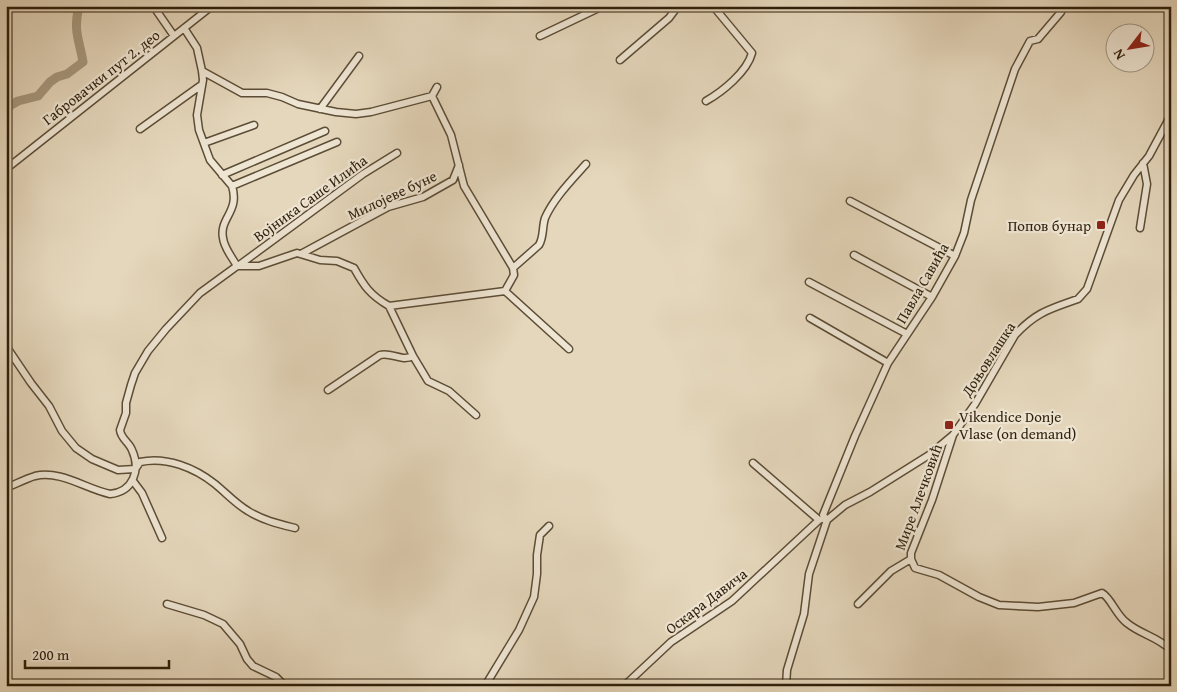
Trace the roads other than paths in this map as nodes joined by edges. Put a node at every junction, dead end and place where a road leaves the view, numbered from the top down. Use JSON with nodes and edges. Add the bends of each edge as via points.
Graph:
{"nodes":[{"id":1,"x":155,"y":6,"type":"edge"},
{"id":2,"x":212,"y":6,"type":"edge"},
{"id":3,"x":603,"y":6,"type":"edge"},
{"id":4,"x":678,"y":6,"type":"edge"},
{"id":5,"x":713,"y":6,"type":"edge"},
{"id":6,"x":1063,"y":6,"type":"edge"},
{"id":7,"x":184,"y":28,"type":"junction"},
{"id":8,"x":174,"y":36,"type":"junction"},
{"id":9,"x":540,"y":36,"type":"dead end"},
{"id":10,"x":359,"y":56,"type":"dead end"},
{"id":11,"x":620,"y":60,"type":"dead end"},
{"id":12,"x":202,"y":71,"type":"junction"},
{"id":13,"x":200,"y":86,"type":"junction"},
{"id":14,"x":438,"y":87,"type":"dead end"},
{"id":15,"x":432,"y":96,"type":"junction"},
{"id":16,"x":706,"y":101,"type":"dead end"},
{"id":17,"x":320,"y":109,"type":"junction"},
{"id":18,"x":1171,"y":114,"type":"edge"},
{"id":19,"x":254,"y":125,"type":"dead end"},
{"id":20,"x":140,"y":129,"type":"dead end"},
{"id":21,"x":325,"y":130,"type":"dead end"},
{"id":22,"x":337,"y":142,"type":"dead end"},
{"id":23,"x":204,"y":143,"type":"junction"},
{"id":24,"x":397,"y":153,"type":"dead end"},
{"id":25,"x":1143,"y":163,"type":"junction"},
{"id":26,"x":586,"y":164,"type":"dead end"},
{"id":27,"x":459,"y":165,"type":"junction"},
{"id":28,"x":6,"y":169,"type":"edge"},
{"id":29,"x":222,"y":175,"type":"junction"},
{"id":30,"x":232,"y":186,"type":"junction"},
{"id":31,"x":850,"y":201,"type":"dead end"},
{"id":32,"x":1140,"y":228,"type":"dead end"},
{"id":33,"x":301,"y":254,"type":"junction"},
{"id":34,"x":854,"y":255,"type":"dead end"},
{"id":35,"x":955,"y":256,"type":"junction"},
{"id":36,"x":239,"y":266,"type":"junction"},
{"id":37,"x":514,"y":268,"type":"junction"},
{"id":38,"x":809,"y":282,"type":"dead end"},
{"id":39,"x":504,"y":291,"type":"junction"},
{"id":40,"x":932,"y":297,"type":"junction"},
{"id":41,"x":389,"y":306,"type":"junction"},
{"id":42,"x":810,"y":318,"type":"dead end"},
{"id":43,"x":907,"y":334,"type":"junction"},
{"id":44,"x":6,"y":346,"type":"edge"},
{"id":45,"x":569,"y":349,"type":"dead end"},
{"id":46,"x":413,"y":356,"type":"junction"},
{"id":47,"x":888,"y":363,"type":"junction"},
{"id":48,"x":328,"y":390,"type":"dead end"},
{"id":49,"x":476,"y":415,"type":"dead end"},
{"id":50,"x":953,"y":435,"type":"junction"},
{"id":51,"x":753,"y":463,"type":"dead end"},
{"id":52,"x":135,"y":469,"type":"junction"},
{"id":53,"x":134,"y":481,"type":"junction"},
{"id":54,"x":6,"y":488,"type":"edge"},
{"id":55,"x":824,"y":519,"type":"junction"},
{"id":56,"x":549,"y":526,"type":"dead end"},
{"id":57,"x":295,"y":528,"type":"dead end"},
{"id":58,"x":162,"y":538,"type":"dead end"},
{"id":59,"x":911,"y":559,"type":"junction"},
{"id":60,"x":167,"y":604,"type":"dead end"},
{"id":61,"x":858,"y":604,"type":"dead end"},
{"id":62,"x":1171,"y":650,"type":"edge"},
{"id":63,"x":285,"y":686,"type":"edge"},
{"id":64,"x":485,"y":686,"type":"edge"},
{"id":65,"x":624,"y":686,"type":"edge"},
{"id":66,"x":786,"y":686,"type":"edge"}],
"edges":[{"from":1,"to":8,"type":"street"},
{"from":2,"to":7,"type":"street","name":"Габровачки пут 2. део"},
{"from":3,"to":9,"type":"street"},
{"from":4,"to":11,"type":"street"},
{"from":5,"to":16,"type":"street","via":[[752,56],[728,88]]},
{"from":6,"to":35,"type":"street","name":"Павла Савића","via":[[1038,40],[1030,41],[1015,69]]},
{"from":7,"to":8,"type":"street","name":"Габровачки пут 2. део"},
{"from":7,"to":12,"type":"street","via":[[197,48]]},
{"from":8,"to":28,"type":"street","name":"Габровачки пут 2. део"},
{"from":10,"to":17,"type":"street"},
{"from":12,"to":13,"type":"street"},
{"from":12,"to":17,"type":"street","via":[[242,93],[282,96]]},
{"from":13,"to":20,"type":"street"},
{"from":13,"to":23,"type":"street","via":[[197,120]]},
{"from":14,"to":15,"type":"street"},
{"from":15,"to":17,"type":"street","via":[[356,114]]},
{"from":15,"to":27,"type":"street","via":[[451,135]]},
{"from":18,"to":25,"type":"street","name":"Доњовлашка"},
{"from":19,"to":23,"type":"street"},
{"from":21,"to":29,"type":"street"},
{"from":22,"to":30,"type":"street"},
{"from":23,"to":29,"type":"street","via":[[210,160]]},
{"from":24,"to":36,"type":"street","name":"Војника Саше Илића","via":[[363,174]]},
{"from":25,"to":32,"type":"street","via":[[1148,184]]},
{"from":25,"to":50,"type":"street","name":"Доњовлашка","via":[[1119,200],[1087,289],[1078,299],[1034,317],[1020,330]]},
{"from":26,"to":37,"type":"street","via":[[551,206],[539,245]]},
{"from":27,"to":33,"type":"street","name":"Милојеве буне","via":[[453,180],[423,197],[388,207]]},
{"from":27,"to":37,"type":"street","via":[[464,186]]},
{"from":29,"to":30,"type":"street"},
{"from":30,"to":36,"type":"street","via":[[234,207],[222,234]]},
{"from":31,"to":35,"type":"street"},
{"from":33,"to":36,"type":"street","name":"Милојеве буне","via":[[259,266]]},
{"from":33,"to":41,"type":"street","name":"Милојеве буне","via":[[354,268],[366,289]]},
{"from":34,"to":40,"type":"street"},
{"from":35,"to":40,"type":"street","name":"Павла Савића"},
{"from":36,"to":52,"type":"street","name":"Војника Саше Илића","via":[[200,293],[148,351],[135,373],[120,430],[122,438],[133,451]]},
{"from":37,"to":39,"type":"street","via":[[514,275]]},
{"from":38,"to":43,"type":"street"},
{"from":39,"to":41,"type":"street"},
{"from":39,"to":45,"type":"street"},
{"from":40,"to":43,"type":"street","name":"Павла Савића"},
{"from":41,"to":46,"type":"street"},
{"from":42,"to":47,"type":"street"},
{"from":43,"to":47,"type":"street","name":"Павла Савића"},
{"from":44,"to":52,"type":"street","via":[[76,448],[118,470]]},
{"from":46,"to":48,"type":"street","via":[[402,359],[380,355]]},
{"from":46,"to":49,"type":"street","via":[[428,380],[449,391]]},
{"from":47,"to":55,"type":"street","name":"Павла Савића","via":[[855,436]]},
{"from":50,"to":55,"type":"street","name":"Доњовлашка","via":[[928,455]]},
{"from":50,"to":59,"type":"street","name":"Мире Алечковић"},
{"from":51,"to":55,"type":"street"},
{"from":52,"to":53,"type":"street"},
{"from":52,"to":57,"type":"street","via":[[146,460],[178,464],[204,476],[249,512]]},
{"from":53,"to":54,"type":"street","via":[[122,491],[110,494],[54,475],[35,476]]},
{"from":53,"to":58,"type":"street"},
{"from":55,"to":65,"type":"street","name":"Оскара Давича","via":[[732,601],[671,642]]},
{"from":55,"to":66,"type":"street","via":[[809,574],[804,614],[787,670]]},
{"from":56,"to":64,"type":"street","via":[[540,535],[534,597],[519,630]]},
{"from":59,"to":61,"type":"street","name":"Мире Алечковић","via":[[891,571]]},
{"from":59,"to":62,"type":"street","via":[[916,568],[940,575],[979,598],[999,605],[1038,607],[1074,603],[1102,593],[1128,625],[1158,639]]},
{"from":60,"to":63,"type":"street","via":[[223,624],[253,666],[276,677]]}]}
